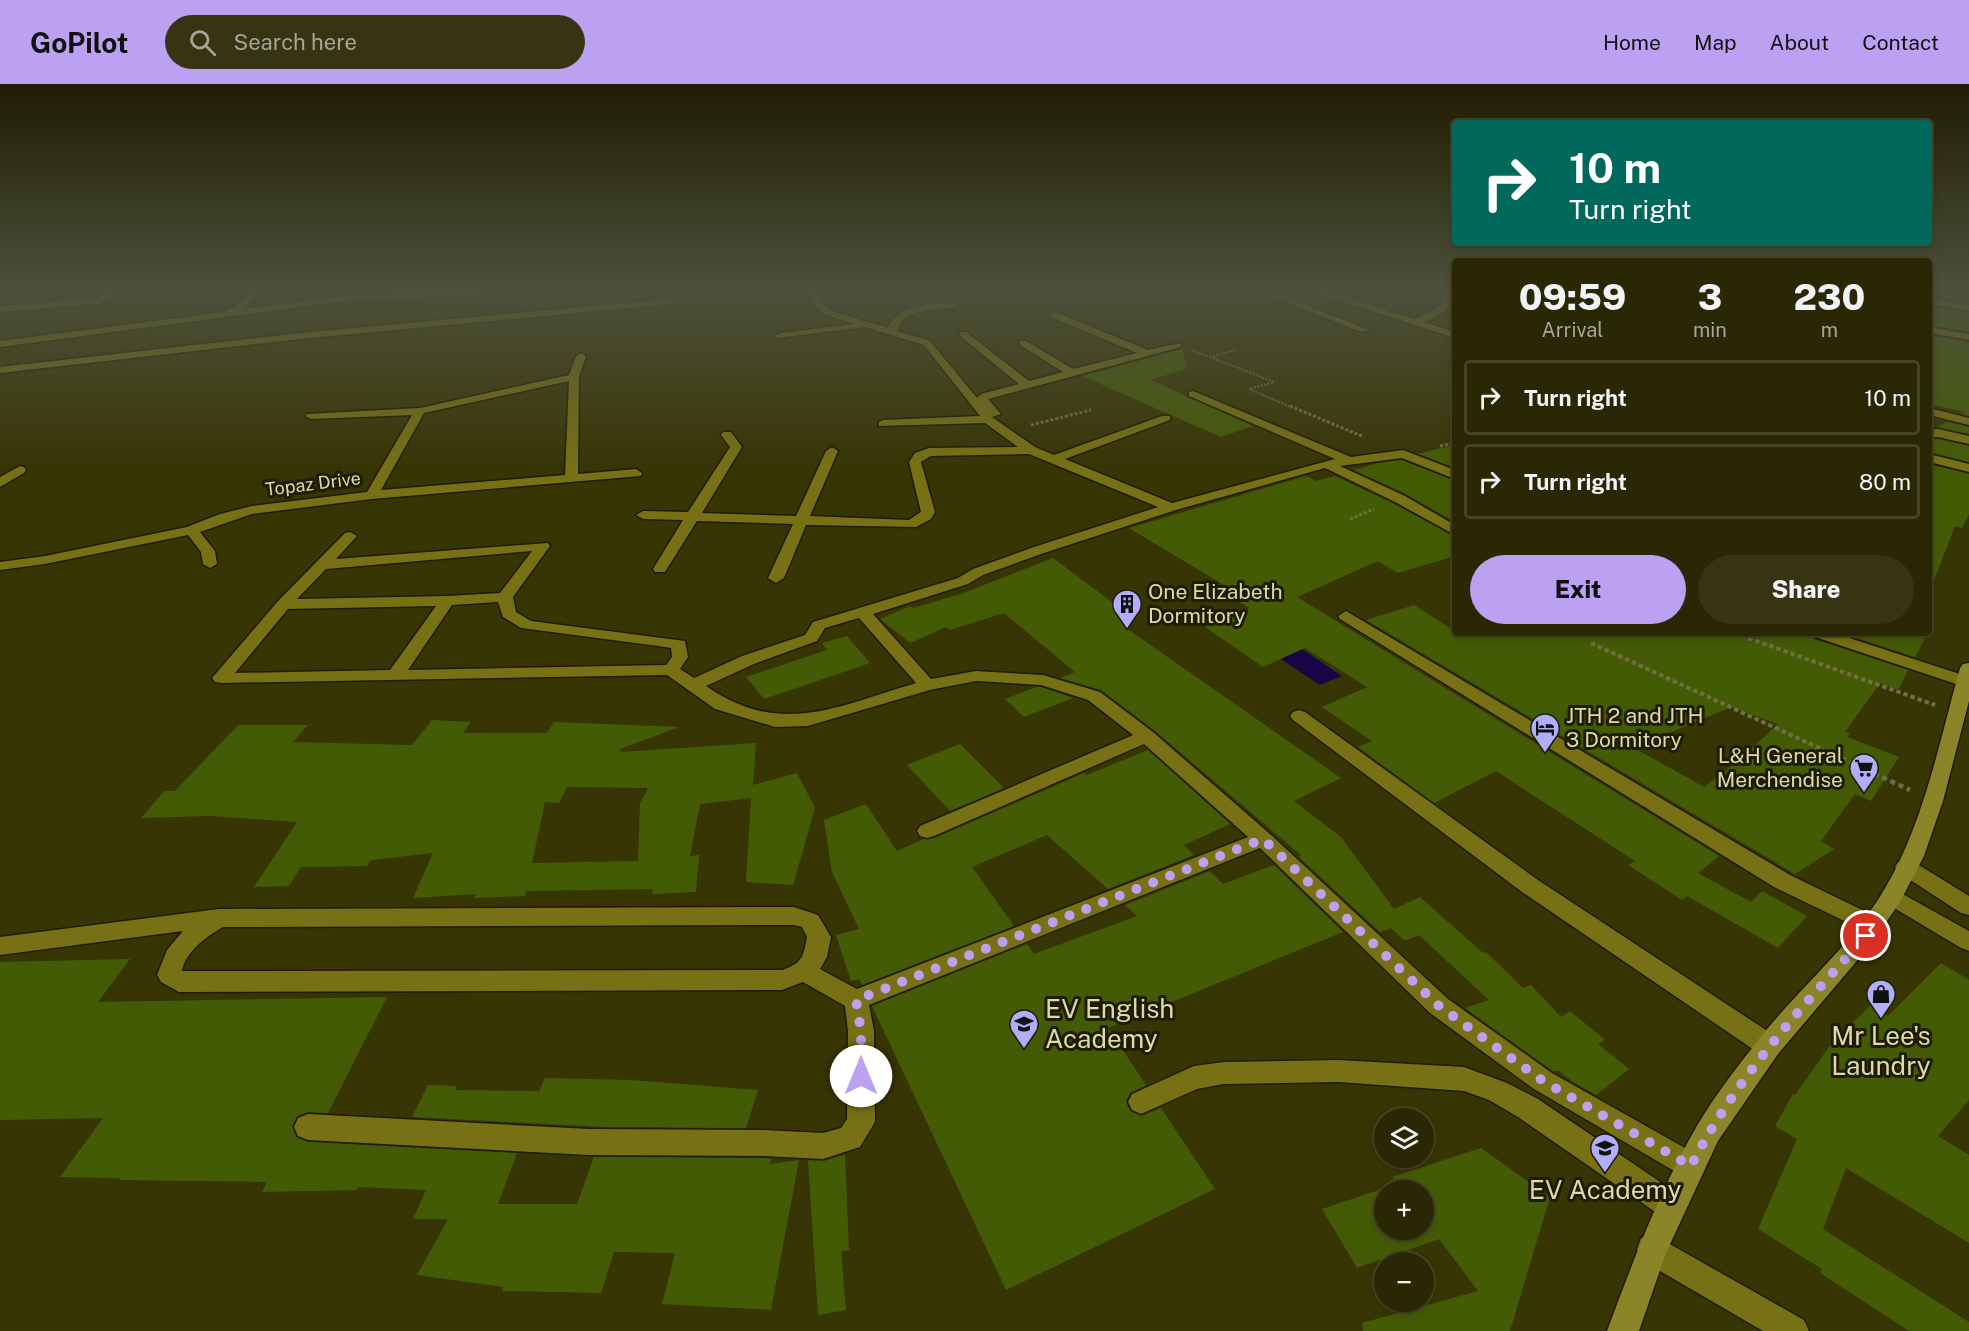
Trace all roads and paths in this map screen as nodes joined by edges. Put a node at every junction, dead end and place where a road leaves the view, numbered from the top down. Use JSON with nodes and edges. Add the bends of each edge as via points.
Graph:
{"nodes":[{"id":1,"x":25,"y":349,"type":"edge"},
{"id":2,"x":184,"y":349,"type":"edge"},
{"id":3,"x":932,"y":349,"type":"edge"},
{"id":4,"x":982,"y":349,"type":"edge"},
{"id":5,"x":1033,"y":349,"type":"edge"},
{"id":6,"x":1138,"y":349,"type":"edge"},
{"id":7,"x":1161,"y":349,"type":"edge"},
{"id":8,"x":1189,"y":349,"type":"edge"},
{"id":9,"x":1236,"y":350,"type":"dead end"},
{"id":10,"x":0,"y":352,"type":"edge"},
{"id":11,"x":1147,"y":353,"type":"junction"},
{"id":12,"x":581,"y":356,"type":"dead end"},
{"id":13,"x":1210,"y":357,"type":"junction"},
{"id":14,"x":0,"y":370,"type":"edge"},
{"id":15,"x":1072,"y":374,"type":"junction"},
{"id":16,"x":574,"y":377,"type":"junction"},
{"id":17,"x":1028,"y":385,"type":"junction"},
{"id":18,"x":1193,"y":394,"type":"dead end"},
{"id":19,"x":1091,"y":410,"type":"dead end"},
{"id":20,"x":420,"y":411,"type":"junction"},
{"id":21,"x":1932,"y":412,"type":"edge"},
{"id":22,"x":311,"y":416,"type":"dead end"},
{"id":23,"x":1166,"y":418,"type":"dead end"},
{"id":24,"x":1969,"y":422,"type":"edge"},
{"id":25,"x":883,"y":424,"type":"dead end"},
{"id":26,"x":996,"y":426,"type":"junction"},
{"id":27,"x":1932,"y":434,"type":"edge"},
{"id":28,"x":727,"y":435,"type":"dead end"},
{"id":29,"x":1969,"y":440,"type":"edge"},
{"id":30,"x":1031,"y":450,"type":"junction"},
{"id":31,"x":832,"y":451,"type":"dead end"},
{"id":32,"x":1403,"y":454,"type":"junction"},
{"id":33,"x":1054,"y":459,"type":"junction"},
{"id":34,"x":1932,"y":459,"type":"edge"},
{"id":35,"x":1348,"y":460,"type":"junction"},
{"id":36,"x":1326,"y":464,"type":"junction"},
{"id":37,"x":1969,"y":468,"type":"edge"},
{"id":38,"x":20,"y":470,"type":"dead end"},
{"id":39,"x":636,"y":473,"type":"dead end"},
{"id":40,"x":1452,"y":473,"type":"edge"},
{"id":41,"x":571,"y":478,"type":"junction"},
{"id":42,"x":0,"y":483,"type":"edge"},
{"id":43,"x":372,"y":495,"type":"junction"},
{"id":44,"x":1171,"y":507,"type":"junction"},
{"id":45,"x":643,"y":516,"type":"dead end"},
{"id":46,"x":691,"y":517,"type":"junction"},
{"id":47,"x":802,"y":521,"type":"junction"},
{"id":48,"x":190,"y":530,"type":"junction"},
{"id":49,"x":1452,"y":530,"type":"edge"},
{"id":50,"x":350,"y":536,"type":"dead end"},
{"id":51,"x":210,"y":564,"type":"dead end"},
{"id":52,"x":321,"y":565,"type":"junction"},
{"id":53,"x":0,"y":566,"type":"edge"},
{"id":54,"x":660,"y":569,"type":"dead end"},
{"id":55,"x":776,"y":578,"type":"dead end"},
{"id":56,"x":505,"y":597,"type":"junction"},
{"id":57,"x":447,"y":601,"type":"junction"},
{"id":58,"x":284,"y":604,"type":"junction"},
{"id":59,"x":863,"y":612,"type":"junction"},
{"id":60,"x":1346,"y":616,"type":"dead end"},
{"id":61,"x":1742,"y":636,"type":"edge"},
{"id":62,"x":1829,"y":636,"type":"edge"},
{"id":63,"x":1591,"y":643,"type":"dead end"},
{"id":64,"x":671,"y":670,"type":"junction"},
{"id":65,"x":396,"y":674,"type":"junction"},
{"id":66,"x":1967,"y":674,"type":"edge"},
{"id":67,"x":927,"y":685,"type":"junction"},
{"id":68,"x":692,"y":686,"type":"junction"},
{"id":69,"x":1955,"y":712,"type":"junction"},
{"id":70,"x":1299,"y":716,"type":"dead end"},
{"id":71,"x":1146,"y":736,"type":"junction"},
{"id":72,"x":1933,"y":801,"type":"junction"},
{"id":73,"x":927,"y":831,"type":"dead end"},
{"id":74,"x":1263,"y":839,"type":"junction"},
{"id":75,"x":1906,"y":867,"type":"junction"},
{"id":76,"x":1892,"y":896,"type":"junction"},
{"id":77,"x":1969,"y":907,"type":"edge"},
{"id":78,"x":219,"y":918,"type":"junction"},
{"id":79,"x":1873,"y":925,"type":"junction"},
{"id":80,"x":1969,"y":942,"type":"edge"},
{"id":81,"x":0,"y":946,"type":"edge"},
{"id":82,"x":805,"y":972,"type":"junction"},
{"id":83,"x":856,"y":1000,"type":"junction"},
{"id":84,"x":1768,"y":1046,"type":"junction"},
{"id":85,"x":1141,"y":1102,"type":"dead end"},
{"id":86,"x":308,"y":1127,"type":"dead end"},
{"id":87,"x":1691,"y":1166,"type":"junction"},
{"id":88,"x":1671,"y":1206,"type":"junction"},
{"id":89,"x":1652,"y":1249,"type":"junction"},
{"id":90,"x":1623,"y":1331,"type":"edge"},
{"id":91,"x":1793,"y":1331,"type":"edge"}],
"edges":[{"from":1,"to":10,"type":"street"},
{"from":2,"to":14,"type":"street"},
{"from":3,"to":26,"type":"street"},
{"from":4,"to":17,"type":"street"},
{"from":5,"to":15,"type":"street"},
{"from":6,"to":11,"type":"street"},
{"from":7,"to":11,"type":"street"},
{"from":8,"to":13,"type":"path"},
{"from":9,"to":13,"type":"path"},
{"from":11,"to":15,"type":"street"},
{"from":12,"to":16,"type":"street"},
{"from":13,"to":32,"type":"path","via":[[1274,382],[1249,389]]},
{"from":15,"to":17,"type":"street"},
{"from":16,"to":20,"type":"street"},
{"from":16,"to":41,"type":"street"},
{"from":17,"to":26,"type":"street","via":[[983,397],[999,419]]},
{"from":18,"to":35,"type":"street"},
{"from":19,"to":26,"type":"path"},
{"from":20,"to":22,"type":"street"},
{"from":20,"to":43,"type":"street"},
{"from":21,"to":24,"type":"street"},
{"from":23,"to":33,"type":"street"},
{"from":25,"to":26,"type":"street"},
{"from":26,"to":30,"type":"street"},
{"from":27,"to":29,"type":"street"},
{"from":28,"to":46,"type":"street","via":[[736,447]]},
{"from":30,"to":33,"type":"street"},
{"from":30,"to":47,"type":"street","via":[[930,452],[919,456],[915,462],[928,512],[911,524]]},
{"from":31,"to":47,"type":"street"},
{"from":32,"to":35,"type":"street"},
{"from":32,"to":40,"type":"street"},
{"from":33,"to":44,"type":"street"},
{"from":34,"to":37,"type":"street"},
{"from":35,"to":36,"type":"street"},
{"from":36,"to":44,"type":"street"},
{"from":36,"to":49,"type":"street","via":[[1400,500],[1434,524]]},
{"from":38,"to":42,"type":"street"},
{"from":39,"to":41,"type":"street","name":"Topaz Drive"},
{"from":41,"to":43,"type":"street","name":"Topaz Drive"},
{"from":43,"to":48,"type":"street","name":"Topaz Drive","via":[[252,510]]},
{"from":44,"to":59,"type":"street"},
{"from":45,"to":46,"type":"street"},
{"from":46,"to":47,"type":"street"},
{"from":46,"to":54,"type":"street"},
{"from":47,"to":55,"type":"street"},
{"from":48,"to":51,"type":"street","via":[[208,551]]},
{"from":48,"to":53,"type":"street","name":"Topaz Drive"},
{"from":50,"to":52,"type":"street"},
{"from":52,"to":56,"type":"street","via":[[543,546]]},
{"from":52,"to":58,"type":"street"},
{"from":56,"to":57,"type":"street"},
{"from":56,"to":64,"type":"street","via":[[509,614],[527,625],[679,645],[680,657]]},
{"from":57,"to":58,"type":"street"},
{"from":57,"to":65,"type":"street"},
{"from":58,"to":65,"type":"street","via":[[221,678]]},
{"from":59,"to":67,"type":"street"},
{"from":59,"to":68,"type":"street","via":[[819,625],[811,638],[748,660]]},
{"from":60,"to":79,"type":"street","via":[[1782,881]]},
{"from":61,"to":69,"type":"path"},
{"from":62,"to":66,"type":"street"},
{"from":63,"to":72,"type":"path"},
{"from":64,"to":65,"type":"street"},
{"from":64,"to":68,"type":"street"},
{"from":66,"to":69,"type":"main road"},
{"from":67,"to":68,"type":"street","via":[[808,720],[775,721],[721,705]]},
{"from":67,"to":71,"type":"street","via":[[976,676],[1043,681],[1094,696]]},
{"from":69,"to":72,"type":"main road"},
{"from":70,"to":84,"type":"street","via":[[1404,796],[1684,992]]},
{"from":71,"to":73,"type":"street"},
{"from":71,"to":74,"type":"street"},
{"from":72,"to":75,"type":"main road"},
{"from":74,"to":83,"type":"street"},
{"from":74,"to":87,"type":"street","via":[[1439,1006],[1543,1081]]},
{"from":75,"to":76,"type":"main road"},
{"from":75,"to":77,"type":"street"},
{"from":76,"to":79,"type":"main road"},
{"from":76,"to":80,"type":"street"},
{"from":78,"to":81,"type":"street"},
{"from":78,"to":82,"type":"street","via":[[794,916],[810,921],[819,937],[815,957]]},
{"from":78,"to":82,"type":"street","via":[[180,949],[170,963],[169,975],[179,982],[782,980]]},
{"from":79,"to":84,"type":"main road"},
{"from":82,"to":83,"type":"street"},
{"from":83,"to":86,"type":"street","via":[[861,1031],[861,1122],[850,1138],[823,1146],[589,1142]]},
{"from":84,"to":87,"type":"main road","via":[[1708,1132]]},
{"from":85,"to":88,"type":"street","via":[[1194,1078],[1224,1073],[1338,1071],[1464,1079],[1498,1091],[1528,1108]]},
{"from":87,"to":88,"type":"main road"},
{"from":88,"to":89,"type":"main road"},
{"from":89,"to":90,"type":"main road"},
{"from":89,"to":91,"type":"street"}]}
